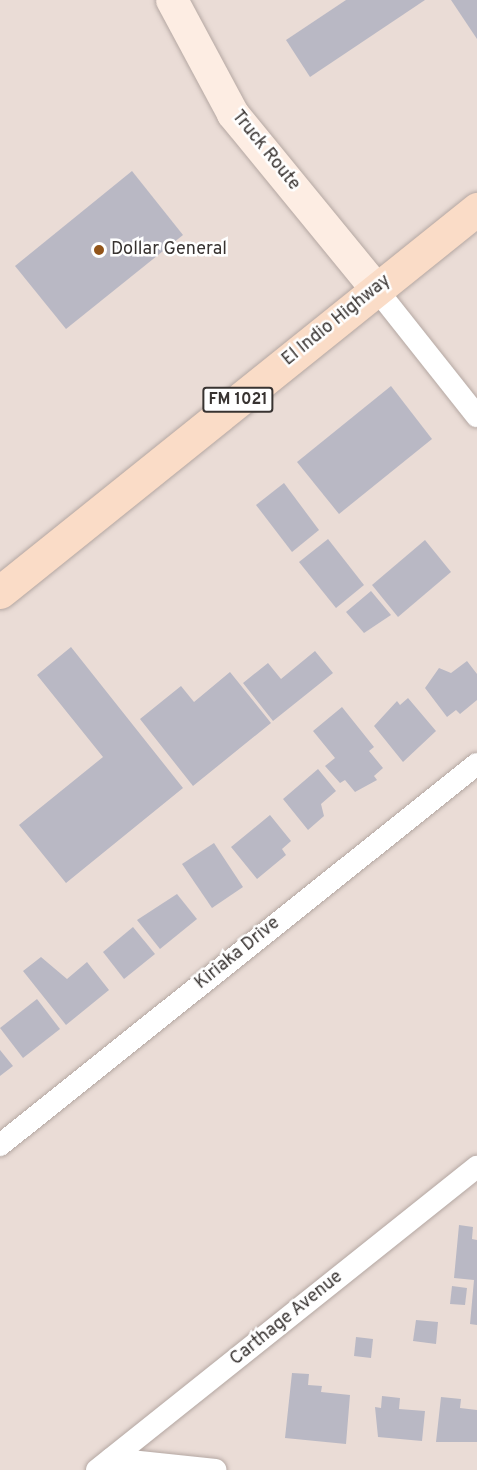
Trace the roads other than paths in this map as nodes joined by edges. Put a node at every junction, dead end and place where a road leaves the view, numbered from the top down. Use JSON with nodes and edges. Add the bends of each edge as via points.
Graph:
{"nodes":[{"id":1,"x":171,"y":0,"type":"edge"},
{"id":2,"x":477,"y":208,"type":"edge"},
{"id":3,"x":377,"y":290,"type":"junction"},
{"id":4,"x":477,"y":416,"type":"edge"},
{"id":5,"x":0,"y":592,"type":"edge"},
{"id":6,"x":477,"y":764,"type":"edge"},
{"id":7,"x":0,"y":1145,"type":"edge"},
{"id":8,"x":477,"y":1167,"type":"edge"},
{"id":9,"x":104,"y":1464,"type":"edge"},
{"id":10,"x":215,"y":1470,"type":"edge"}],
"edges":[{"from":1,"to":3,"type":"street","name":"Truck Route","via":[[233,114]]},
{"from":2,"to":3,"type":"main road","name":"El Indio Highway","number":"FM 1021"},
{"from":3,"to":4,"type":"street"},
{"from":3,"to":5,"type":"main road","name":"El Indio Highway","number":"FM 1021"},
{"from":6,"to":7,"type":"street","name":"Kiriaka Drive"},
{"from":8,"to":9,"type":"street","name":"Carthage Avenue"},
{"from":9,"to":10,"type":"street"}]}
